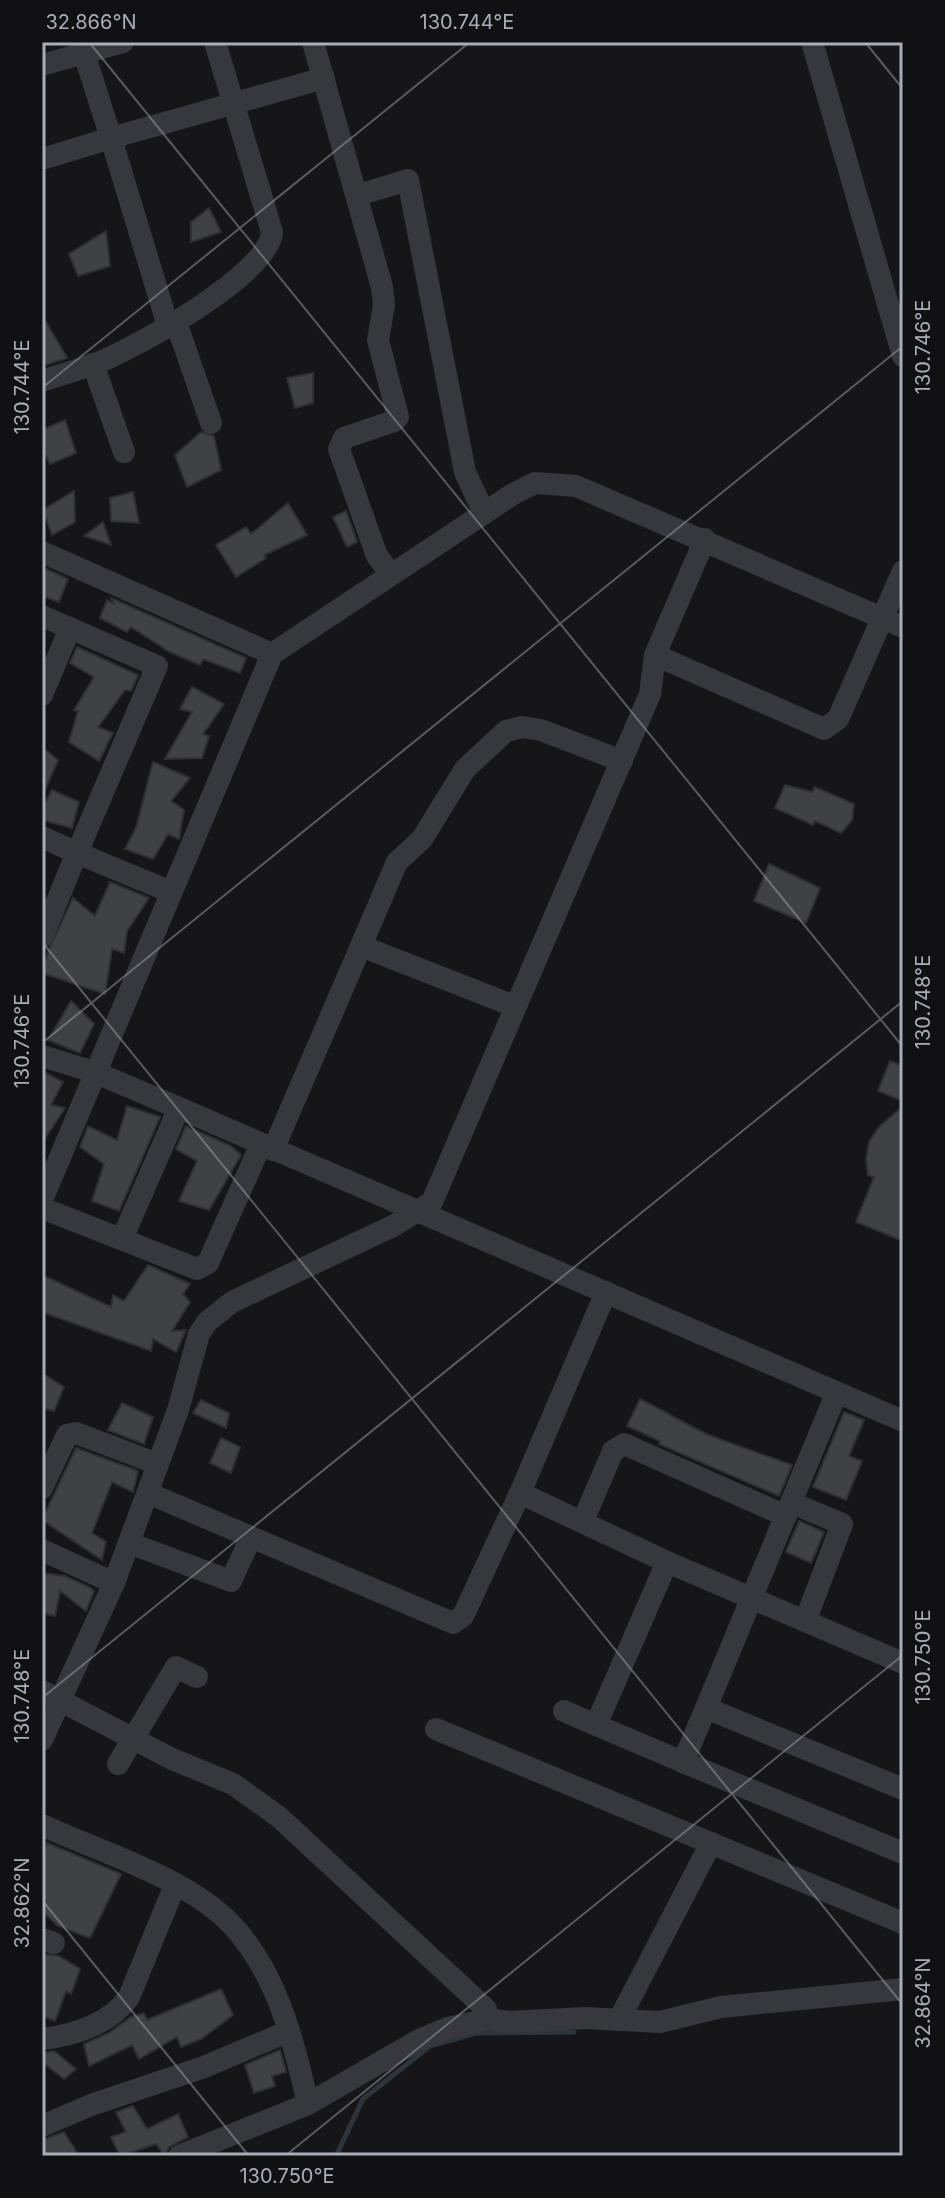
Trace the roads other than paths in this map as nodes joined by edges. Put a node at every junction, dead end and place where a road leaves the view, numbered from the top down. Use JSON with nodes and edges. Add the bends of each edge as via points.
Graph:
{"nodes":[{"id":1,"x":123,"y":42,"type":"edge"},
{"id":2,"x":215,"y":42,"type":"edge"},
{"id":3,"x":313,"y":42,"type":"edge"},
{"id":4,"x":812,"y":42,"type":"edge"},
{"id":5,"x":82,"y":48,"type":"edge"},
{"id":6,"x":42,"y":65,"type":"edge"},
{"id":7,"x":324,"y":78,"type":"junction"},
{"id":8,"x":233,"y":104,"type":"junction"},
{"id":9,"x":111,"y":138,"type":"junction"},
{"id":10,"x":42,"y":159,"type":"edge"},
{"id":11,"x":358,"y":195,"type":"junction"},
{"id":12,"x":172,"y":324,"type":"junction"},
{"id":13,"x":903,"y":356,"type":"edge"},
{"id":14,"x":93,"y":364,"type":"junction"},
{"id":15,"x":42,"y":381,"type":"edge"},
{"id":16,"x":211,"y":423,"type":"dead end"},
{"id":17,"x":124,"y":452,"type":"dead end"},
{"id":18,"x":484,"y":513,"type":"junction"},
{"id":19,"x":705,"y":539,"type":"junction"},
{"id":20,"x":42,"y":552,"type":"edge"},
{"id":21,"x":903,"y":571,"type":"edge"},
{"id":22,"x":391,"y":574,"type":"junction"},
{"id":23,"x":42,"y":616,"type":"edge"},
{"id":24,"x":881,"y":618,"type":"junction"},
{"id":25,"x":903,"y":627,"type":"edge"},
{"id":26,"x":70,"y":628,"type":"junction"},
{"id":27,"x":272,"y":654,"type":"junction"},
{"id":28,"x":655,"y":655,"type":"junction"},
{"id":29,"x":42,"y":695,"type":"edge"},
{"id":30,"x":622,"y":761,"type":"junction"},
{"id":31,"x":42,"y":837,"type":"edge"},
{"id":32,"x":77,"y":853,"type":"junction"},
{"id":33,"x":171,"y":892,"type":"junction"},
{"id":34,"x":42,"y":937,"type":"edge"},
{"id":35,"x":361,"y":946,"type":"junction"},
{"id":36,"x":514,"y":1006,"type":"junction"},
{"id":37,"x":42,"y":1056,"type":"edge"},
{"id":38,"x":94,"y":1072,"type":"junction"},
{"id":39,"x":179,"y":1108,"type":"junction"},
{"id":40,"x":267,"y":1147,"type":"junction"},
{"id":41,"x":42,"y":1200,"type":"edge"},
{"id":42,"x":42,"y":1208,"type":"edge"},
{"id":43,"x":417,"y":1212,"type":"junction"},
{"id":44,"x":122,"y":1239,"type":"junction"},
{"id":45,"x":606,"y":1292,"type":"junction"},
{"id":46,"x":836,"y":1394,"type":"junction"},
{"id":47,"x":903,"y":1421,"type":"edge"},
{"id":48,"x":158,"y":1464,"type":"junction"},
{"id":49,"x":42,"y":1488,"type":"edge"},
{"id":50,"x":148,"y":1493,"type":"junction"},
{"id":51,"x":520,"y":1493,"type":"junction"},
{"id":52,"x":789,"y":1509,"type":"junction"},
{"id":53,"x":583,"y":1521,"type":"junction"},
{"id":54,"x":251,"y":1537,"type":"junction"},
{"id":55,"x":129,"y":1543,"type":"junction"},
{"id":56,"x":42,"y":1550,"type":"edge"},
{"id":57,"x":667,"y":1562,"type":"junction"},
{"id":58,"x":114,"y":1583,"type":"junction"},
{"id":59,"x":751,"y":1599,"type":"junction"},
{"id":60,"x":806,"y":1619,"type":"junction"},
{"id":61,"x":902,"y":1660,"type":"edge"},
{"id":62,"x":197,"y":1677,"type":"dead end"},
{"id":63,"x":51,"y":1696,"type":"edge"},
{"id":64,"x":706,"y":1708,"type":"junction"},
{"id":65,"x":564,"y":1711,"type":"dead end"},
{"id":66,"x":596,"y":1725,"type":"junction"},
{"id":67,"x":436,"y":1729,"type":"dead end"},
{"id":68,"x":136,"y":1737,"type":"junction"},
{"id":69,"x":42,"y":1740,"type":"edge"},
{"id":70,"x":683,"y":1762,"type":"junction"},
{"id":71,"x":118,"y":1764,"type":"dead end"},
{"id":72,"x":903,"y":1789,"type":"edge"},
{"id":73,"x":42,"y":1825,"type":"edge"},
{"id":74,"x":711,"y":1843,"type":"junction"},
{"id":75,"x":903,"y":1853,"type":"edge"},
{"id":76,"x":175,"y":1885,"type":"junction"},
{"id":77,"x":903,"y":1923,"type":"edge"},
{"id":78,"x":903,"y":1989,"type":"edge"},
{"id":79,"x":489,"y":2019,"type":"junction"},
{"id":80,"x":619,"y":2020,"type":"junction"},
{"id":81,"x":289,"y":2031,"type":"junction"},
{"id":82,"x":42,"y":2039,"type":"edge"},
{"id":83,"x":308,"y":2104,"type":"junction"},
{"id":84,"x":42,"y":2126,"type":"edge"},
{"id":85,"x":179,"y":2156,"type":"edge"}],
"edges":[{"from":1,"to":5,"type":"street"},
{"from":2,"to":8,"type":"street"},
{"from":3,"to":7,"type":"street"},
{"from":4,"to":13,"type":"street"},
{"from":5,"to":6,"type":"street"},
{"from":5,"to":9,"type":"street"},
{"from":7,"to":8,"type":"street"},
{"from":7,"to":11,"type":"street"},
{"from":8,"to":9,"type":"street"},
{"from":8,"to":12,"type":"street","via":[[272,232],[271,245],[247,271]]},
{"from":9,"to":10,"type":"street"},
{"from":9,"to":12,"type":"street"},
{"from":11,"to":18,"type":"street","via":[[408,180],[465,472]]},
{"from":11,"to":22,"type":"street","via":[[382,287],[378,340],[398,417],[344,438],[339,449],[377,556]]},
{"from":12,"to":14,"type":"street"},
{"from":12,"to":16,"type":"street"},
{"from":14,"to":15,"type":"street"},
{"from":14,"to":17,"type":"street"},
{"from":18,"to":19,"type":"street","via":[[535,483],[557,482]]},
{"from":18,"to":22,"type":"street"},
{"from":19,"to":24,"type":"street"},
{"from":19,"to":28,"type":"street"},
{"from":20,"to":27,"type":"street"},
{"from":21,"to":24,"type":"street"},
{"from":22,"to":27,"type":"street"},
{"from":23,"to":26,"type":"street"},
{"from":24,"to":25,"type":"street"},
{"from":24,"to":28,"type":"street","via":[[838,719],[824,729]]},
{"from":26,"to":29,"type":"street"},
{"from":26,"to":32,"type":"street","via":[[157,666]]},
{"from":27,"to":33,"type":"street"},
{"from":28,"to":30,"type":"street","via":[[650,694]]},
{"from":30,"to":35,"type":"street","via":[[541,730],[506,731],[465,769],[422,839],[397,862]]},
{"from":30,"to":36,"type":"street"},
{"from":31,"to":32,"type":"street"},
{"from":32,"to":33,"type":"street"},
{"from":32,"to":34,"type":"street"},
{"from":33,"to":38,"type":"street"},
{"from":35,"to":36,"type":"street"},
{"from":35,"to":40,"type":"street"},
{"from":36,"to":43,"type":"street","via":[[432,1202]]},
{"from":37,"to":38,"type":"street"},
{"from":38,"to":39,"type":"street"},
{"from":38,"to":41,"type":"street"},
{"from":39,"to":40,"type":"street"},
{"from":39,"to":44,"type":"street"},
{"from":40,"to":43,"type":"street"},
{"from":40,"to":44,"type":"street","via":[[208,1263],[197,1269]]},
{"from":42,"to":44,"type":"street"},
{"from":43,"to":45,"type":"street"},
{"from":43,"to":48,"type":"street","via":[[232,1302],[207,1322]]},
{"from":45,"to":46,"type":"street"},
{"from":45,"to":51,"type":"street"},
{"from":46,"to":47,"type":"street"},
{"from":46,"to":52,"type":"street"},
{"from":48,"to":49,"type":"street","via":[[76,1433],[67,1435]]},
{"from":48,"to":50,"type":"street"},
{"from":50,"to":54,"type":"street"},
{"from":50,"to":55,"type":"street"},
{"from":51,"to":53,"type":"street"},
{"from":51,"to":54,"type":"street","via":[[463,1616],[453,1623]]},
{"from":52,"to":53,"type":"street","via":[[624,1444],[613,1451]]},
{"from":52,"to":59,"type":"street"},
{"from":52,"to":60,"type":"street","via":[[842,1524]]},
{"from":53,"to":57,"type":"street"},
{"from":54,"to":55,"type":"street","via":[[231,1581]]},
{"from":55,"to":58,"type":"street"},
{"from":56,"to":58,"type":"street"},
{"from":57,"to":59,"type":"street"},
{"from":57,"to":66,"type":"street"},
{"from":58,"to":63,"type":"street"},
{"from":59,"to":60,"type":"street"},
{"from":59,"to":64,"type":"street"},
{"from":60,"to":61,"type":"street"},
{"from":62,"to":68,"type":"street","via":[[176,1667]]},
{"from":63,"to":68,"type":"street"},
{"from":63,"to":69,"type":"street"},
{"from":64,"to":70,"type":"street"},
{"from":64,"to":72,"type":"street"},
{"from":65,"to":66,"type":"street"},
{"from":66,"to":70,"type":"street"},
{"from":67,"to":74,"type":"street"},
{"from":68,"to":71,"type":"street"},
{"from":68,"to":79,"type":"street","via":[[172,1759],[233,1784],[279,1817],[486,2009]]},
{"from":70,"to":75,"type":"street"},
{"from":73,"to":76,"type":"street"},
{"from":74,"to":77,"type":"street"},
{"from":74,"to":80,"type":"street"},
{"from":76,"to":81,"type":"street","via":[[231,1923],[253,1951]]},
{"from":76,"to":82,"type":"street","via":[[119,2011],[79,2031]]},
{"from":78,"to":80,"type":"street","via":[[736,2005],[660,2022]]},
{"from":79,"to":80,"type":"street"},
{"from":79,"to":83,"type":"street","via":[[419,2040]]},
{"from":81,"to":83,"type":"street"},
{"from":81,"to":84,"type":"street"},
{"from":83,"to":85,"type":"street"}]}
